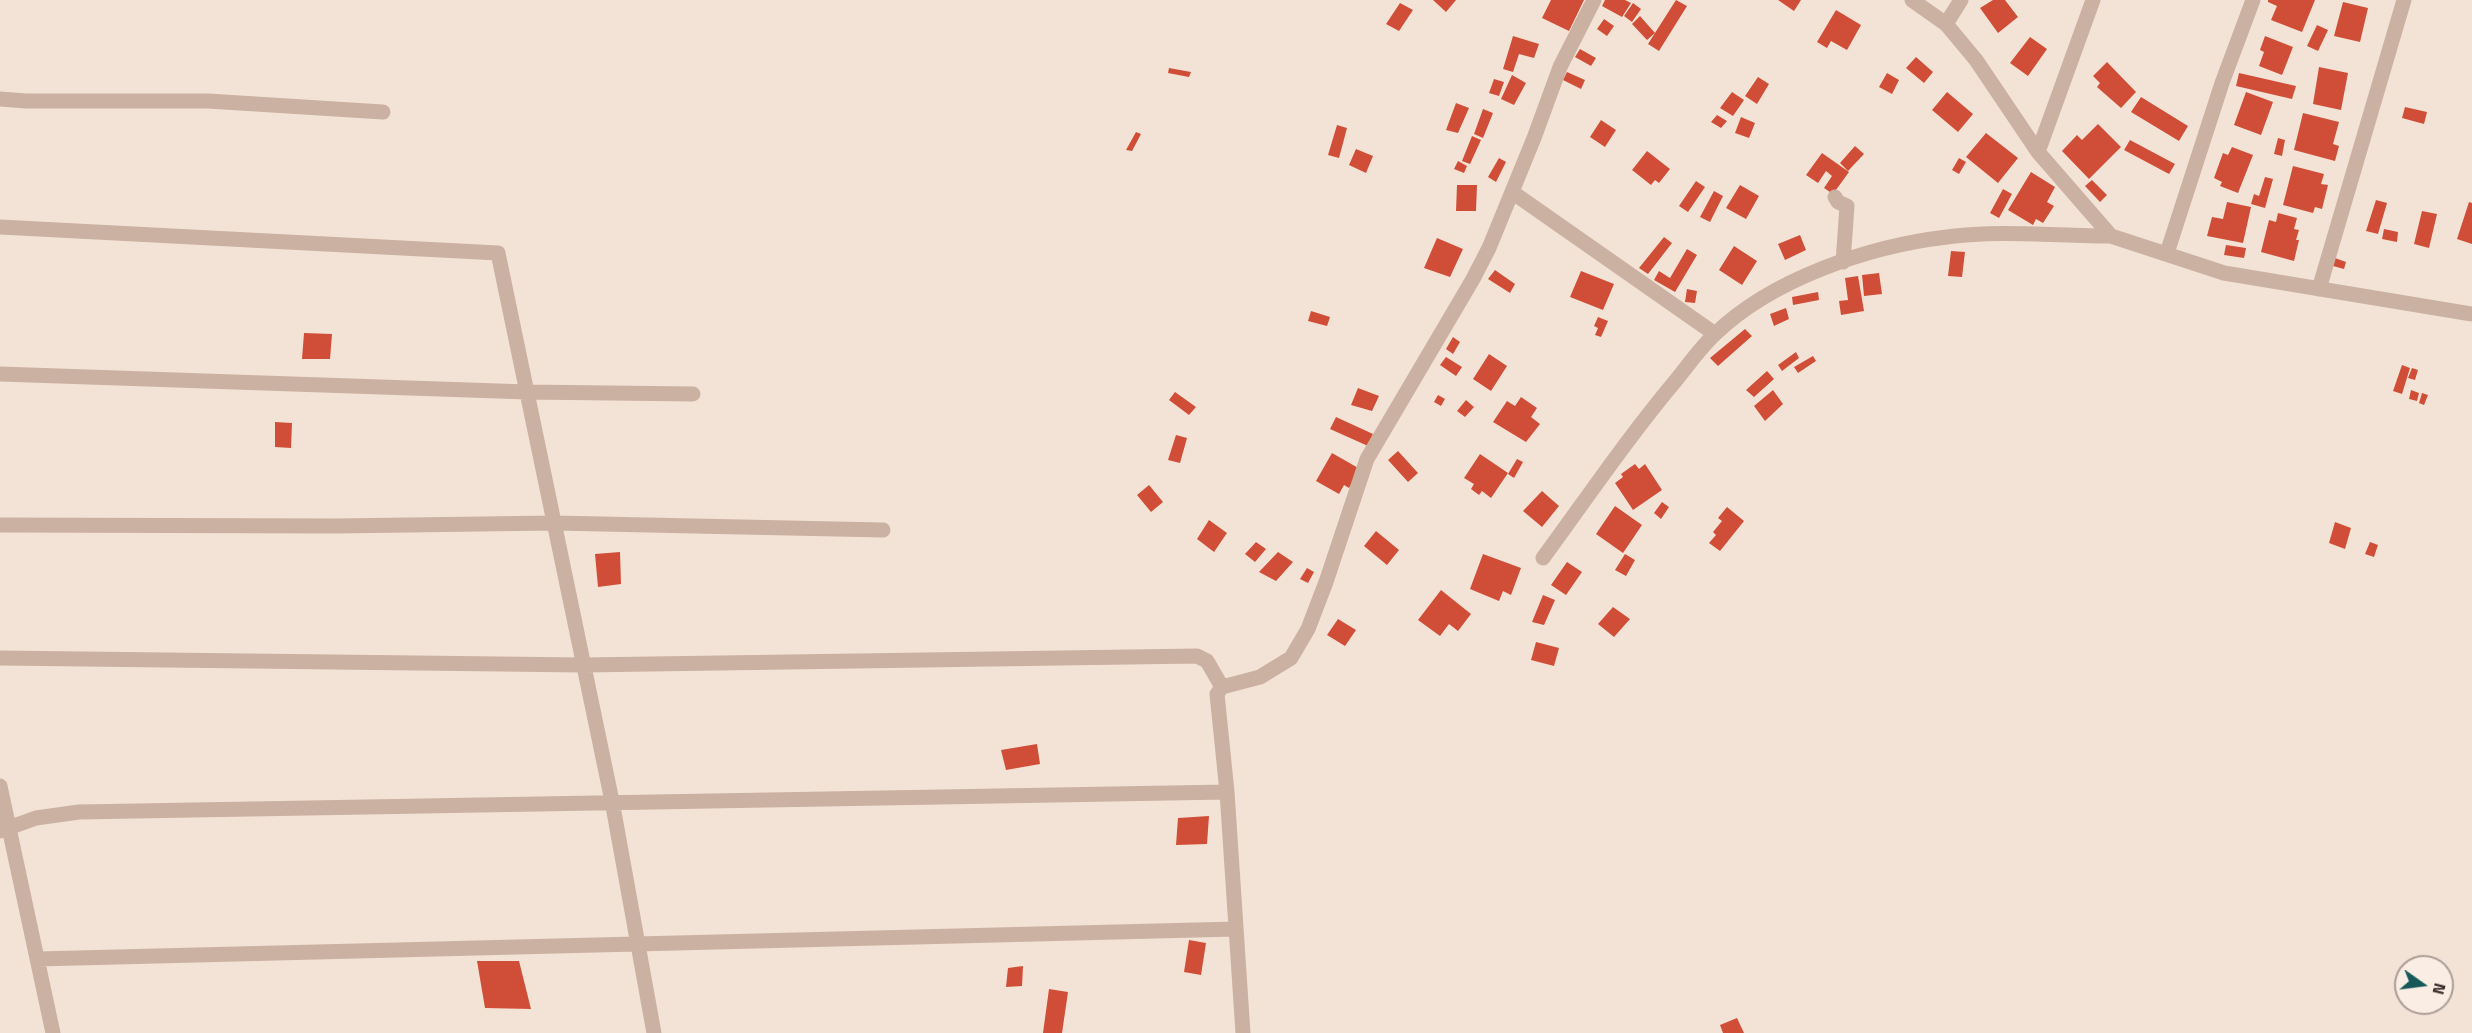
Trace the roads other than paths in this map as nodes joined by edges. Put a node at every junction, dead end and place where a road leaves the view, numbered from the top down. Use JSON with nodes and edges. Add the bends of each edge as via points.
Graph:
{"nodes":[{"id":1,"x":1594,"y":0,"type":"edge"},
{"id":2,"x":1912,"y":0,"type":"edge"},
{"id":3,"x":1961,"y":0,"type":"edge"},
{"id":4,"x":2093,"y":0,"type":"edge"},
{"id":5,"x":2253,"y":0,"type":"edge"},
{"id":6,"x":2404,"y":0,"type":"edge"},
{"id":7,"x":1946,"y":24,"type":"junction"},
{"id":8,"x":0,"y":99,"type":"edge"},
{"id":9,"x":383,"y":112,"type":"dead end"},
{"id":10,"x":2038,"y":152,"type":"junction"},
{"id":11,"x":1512,"y":192,"type":"junction"},
{"id":12,"x":1835,"y":197,"type":"dead end"},
{"id":13,"x":0,"y":227,"type":"edge"},
{"id":14,"x":2111,"y":236,"type":"junction"},
{"id":15,"x":2168,"y":254,"type":"junction"},
{"id":16,"x":1843,"y":262,"type":"junction"},
{"id":17,"x":2319,"y":289,"type":"junction"},
{"id":18,"x":2472,"y":314,"type":"edge"},
{"id":19,"x":1715,"y":334,"type":"junction"},
{"id":20,"x":0,"y":374,"type":"edge"},
{"id":21,"x":527,"y":392,"type":"junction"},
{"id":22,"x":693,"y":394,"type":"dead end"},
{"id":23,"x":554,"y":523,"type":"junction"},
{"id":24,"x":0,"y":525,"type":"edge"},
{"id":25,"x":883,"y":530,"type":"dead end"},
{"id":26,"x":1543,"y":558,"type":"dead end"},
{"id":27,"x":0,"y":658,"type":"edge"},
{"id":28,"x":583,"y":665,"type":"junction"},
{"id":29,"x":1222,"y":687,"type":"junction"},
{"id":30,"x":0,"y":786,"type":"edge"},
{"id":31,"x":1227,"y":792,"type":"junction"},
{"id":32,"x":612,"y":801,"type":"junction"},
{"id":33,"x":4,"y":829,"type":"edge"},
{"id":34,"x":1236,"y":929,"type":"junction"},
{"id":35,"x":638,"y":944,"type":"junction"},
{"id":36,"x":37,"y":959,"type":"junction"},
{"id":37,"x":53,"y":1033,"type":"edge"},
{"id":38,"x":654,"y":1033,"type":"edge"},
{"id":39,"x":1243,"y":1033,"type":"edge"}],
"edges":[{"from":1,"to":11,"type":"street","via":[[1560,67]]},
{"from":2,"to":7,"type":"street"},
{"from":3,"to":7,"type":"street"},
{"from":4,"to":10,"type":"street"},
{"from":5,"to":15,"type":"street","via":[[2222,83]]},
{"from":6,"to":17,"type":"street"},
{"from":7,"to":10,"type":"street","via":[[1976,60]]},
{"from":8,"to":9,"type":"street","via":[[208,101]]},
{"from":10,"to":14,"type":"street"},
{"from":11,"to":19,"type":"street"},
{"from":11,"to":29,"type":"street","via":[[1473,279],[1367,459],[1326,582],[1292,658],[1260,677]]},
{"from":12,"to":16,"type":"street","via":[[1847,206]]},
{"from":13,"to":21,"type":"street","via":[[498,253]]},
{"from":14,"to":15,"type":"street"},
{"from":14,"to":16,"type":"street","via":[[1947,236]]},
{"from":15,"to":17,"type":"street","via":[[2224,273]]},
{"from":16,"to":19,"type":"street","via":[[1763,297]]},
{"from":17,"to":18,"type":"street"},
{"from":19,"to":26,"type":"street","via":[[1649,412]]},
{"from":20,"to":21,"type":"street"},
{"from":21,"to":22,"type":"street"},
{"from":21,"to":23,"type":"street"},
{"from":23,"to":24,"type":"street"},
{"from":23,"to":25,"type":"street"},
{"from":23,"to":28,"type":"street"},
{"from":27,"to":28,"type":"street"},
{"from":28,"to":29,"type":"street","via":[[1197,656],[1207,661]]},
{"from":28,"to":32,"type":"street"},
{"from":29,"to":31,"type":"street","via":[[1217,694]]},
{"from":30,"to":33,"type":"street"},
{"from":31,"to":32,"type":"street"},
{"from":31,"to":34,"type":"street"},
{"from":32,"to":33,"type":"street","via":[[80,812],[36,818]]},
{"from":32,"to":35,"type":"street"},
{"from":33,"to":36,"type":"street"},
{"from":34,"to":35,"type":"street"},
{"from":34,"to":39,"type":"street"},
{"from":35,"to":36,"type":"street"},
{"from":35,"to":38,"type":"street"},
{"from":36,"to":37,"type":"street"}]}
